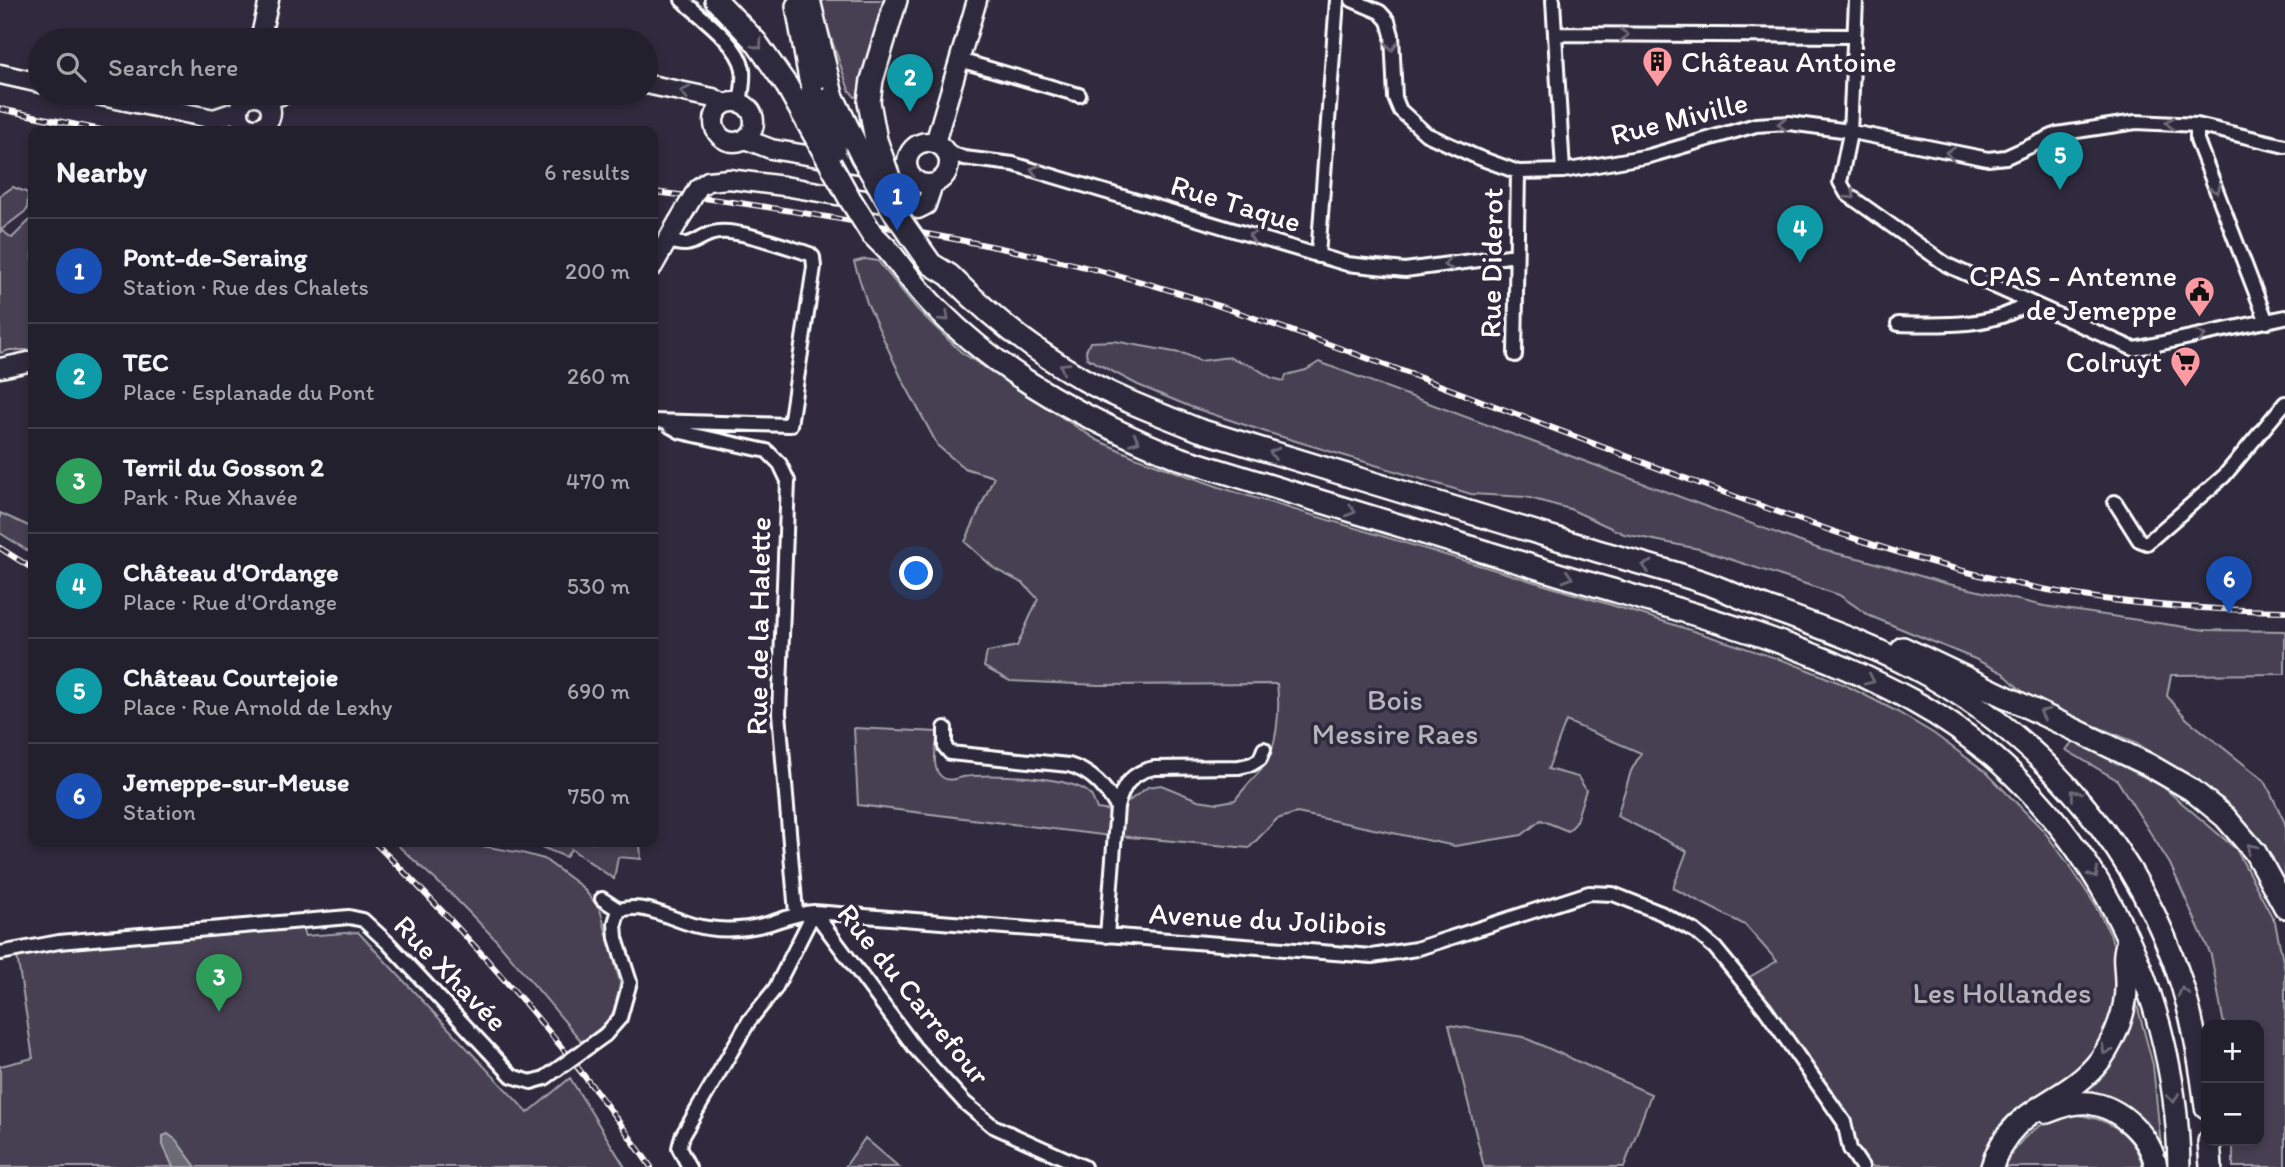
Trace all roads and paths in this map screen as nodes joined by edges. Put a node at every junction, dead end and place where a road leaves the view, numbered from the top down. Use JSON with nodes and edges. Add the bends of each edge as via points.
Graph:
{"nodes":[{"id":1,"x":269,"y":0,"type":"edge"},
{"id":2,"x":682,"y":0,"type":"edge"},
{"id":3,"x":716,"y":0,"type":"edge"},
{"id":4,"x":796,"y":0,"type":"edge"},
{"id":5,"x":809,"y":0,"type":"edge"},
{"id":6,"x":896,"y":0,"type":"edge"},
{"id":7,"x":977,"y":0,"type":"edge"},
{"id":8,"x":1338,"y":0,"type":"edge"},
{"id":9,"x":1352,"y":0,"type":"edge"},
{"id":10,"x":1553,"y":0,"type":"edge"},
{"id":11,"x":1856,"y":0,"type":"edge"},
{"id":12,"x":263,"y":28,"type":"edge"},
{"id":13,"x":1556,"y":34,"type":"junction"},
{"id":14,"x":1853,"y":36,"type":"junction"},
{"id":15,"x":959,"y":60,"type":"junction"},
{"id":16,"x":0,"y":74,"type":"edge"},
{"id":17,"x":28,"y":80,"type":"edge"},
{"id":18,"x":658,"y":87,"type":"edge"},
{"id":19,"x":822,"y":93,"type":"junction"},
{"id":20,"x":1079,"y":95,"type":"dead end"},
{"id":21,"x":732,"y":103,"type":"junction"},
{"id":22,"x":142,"y":105,"type":"edge"},
{"id":23,"x":242,"y":105,"type":"edge"},
{"id":24,"x":2197,"y":125,"type":"junction"},
{"id":25,"x":1850,"y":133,"type":"junction"},
{"id":26,"x":746,"y":139,"type":"junction"},
{"id":27,"x":2285,"y":146,"type":"edge"},
{"id":28,"x":940,"y":147,"type":"junction"},
{"id":29,"x":908,"y":169,"type":"junction"},
{"id":30,"x":1563,"y":171,"type":"junction"},
{"id":31,"x":1518,"y":172,"type":"junction"},
{"id":32,"x":933,"y":184,"type":"junction"},
{"id":33,"x":668,"y":240,"type":"junction"},
{"id":34,"x":1516,"y":255,"type":"junction"},
{"id":35,"x":1318,"y":256,"type":"junction"},
{"id":36,"x":658,"y":257,"type":"edge"},
{"id":37,"x":894,"y":258,"type":"junction"},
{"id":38,"x":949,"y":275,"type":"junction"},
{"id":39,"x":2028,"y":302,"type":"junction"},
{"id":40,"x":2285,"y":317,"type":"edge"},
{"id":41,"x":2267,"y":322,"type":"junction"},
{"id":42,"x":1898,"y":324,"type":"dead end"},
{"id":43,"x":1515,"y":355,"type":"dead end"},
{"id":44,"x":28,"y":362,"type":"edge"},
{"id":45,"x":6,"y":366,"type":"edge"},
{"id":46,"x":2285,"y":404,"type":"edge"},
{"id":47,"x":658,"y":421,"type":"edge"},
{"id":48,"x":667,"y":422,"type":"junction"},
{"id":49,"x":2115,"y":502,"type":"dead end"},
{"id":50,"x":1712,"y":586,"type":"junction"},
{"id":51,"x":946,"y":728,"type":"dead end"},
{"id":52,"x":1264,"y":749,"type":"dead end"},
{"id":53,"x":1117,"y":807,"type":"junction"},
{"id":54,"x":602,"y":899,"type":"dead end"},
{"id":55,"x":2285,"y":907,"type":"edge"},
{"id":56,"x":619,"y":910,"type":"junction"},
{"id":57,"x":814,"y":912,"type":"junction"},
{"id":58,"x":796,"y":913,"type":"junction"},
{"id":59,"x":1107,"y":936,"type":"junction"},
{"id":60,"x":2129,"y":938,"type":"junction"},
{"id":61,"x":0,"y":953,"type":"edge"},
{"id":62,"x":2203,"y":1083,"type":"edge"},
{"id":63,"x":2209,"y":1146,"type":"edge"},
{"id":64,"x":689,"y":1167,"type":"edge"},
{"id":65,"x":1084,"y":1167,"type":"edge"},
{"id":66,"x":1862,"y":1167,"type":"edge"},
{"id":67,"x":1992,"y":1167,"type":"edge"},
{"id":68,"x":1999,"y":1167,"type":"edge"},
{"id":69,"x":2157,"y":1167,"type":"edge"},
{"id":70,"x":2179,"y":1167,"type":"edge"},
{"id":71,"x":2211,"y":1167,"type":"edge"}],
"edges":[{"from":1,"to":12,"type":"street"},
{"from":2,"to":21,"type":"street","via":[[735,52],[743,73]]},
{"from":3,"to":37,"type":"highway","one_way":true,"bridge":true,"via":[[756,42],[788,86],[850,199]]},
{"from":4,"to":19,"type":"highway"},
{"from":5,"to":19,"type":"highway"},
{"from":6,"to":38,"type":"highway","bridge":true,"via":[[872,80],[869,102],[876,140],[898,199]]},
{"from":7,"to":15,"type":"street"},
{"from":8,"to":35,"type":"street"},
{"from":9,"to":31,"type":"street","one_way":true,"via":[[1380,12],[1388,21],[1400,110],[1426,134]]},
{"from":10,"to":13,"type":"street"},
{"from":11,"to":14,"type":"street"},
{"from":13,"to":14,"type":"street","one_way":true},
{"from":13,"to":30,"type":"street"},
{"from":14,"to":25,"type":"street"},
{"from":15,"to":20,"type":"street"},
{"from":15,"to":28,"type":"street"},
{"from":16,"to":17,"type":"street"},
{"from":21,"to":18,"type":"street","one_way":true},
{"from":19,"to":37,"type":"highway","bridge":true,"via":[[835,150]]},
{"from":19,"to":38,"type":"highway","bridge":true,"via":[[892,210],[931,264]]},
{"from":21,"to":26,"type":"street","via":[[751,111],[754,118]]},
{"from":21,"to":26,"type":"street","via":[[715,114],[716,133],[726,141]]},
{"from":22,"to":23,"type":"street","via":[[207,119],[223,118]]},
{"from":24,"to":25,"type":"street","name":"Rue Miville","one_way":true,"via":[[2136,122],[2070,132],[2045,138],[2006,157],[1988,159]]},
{"from":24,"to":27,"type":"street","name":"Rue Miville"},
{"from":24,"to":41,"type":"street","one_way":true,"via":[[2197,140]]},
{"from":25,"to":30,"type":"street","name":"Rue Miville","one_way":true,"via":[[1789,122],[1756,125],[1648,156]]},
{"from":25,"to":39,"type":"street","one_way":true,"via":[[1840,183],[1847,194],[1947,265]]},
{"from":26,"to":29,"type":"street","via":[[771,149]]},
{"from":28,"to":29,"type":"street","via":[[920,144],[914,148]]},
{"from":28,"to":32,"type":"street","via":[[949,162],[947,174]]},
{"from":35,"to":28,"type":"street","name":"Rue Taque","one_way":true,"via":[[1013,164],[964,158]]},
{"from":29,"to":32,"type":"street","via":[[921,183]]},
{"from":30,"to":31,"type":"street","name":"Rue Miville"},
{"from":31,"to":34,"type":"street","name":"Rue Diderot"},
{"from":32,"to":33,"type":"street","bridge":true,"via":[[926,205],[918,209],[784,186],[708,181],[698,188]]},
{"from":33,"to":36,"type":"street"},
{"from":33,"to":48,"type":"street","via":[[694,244],[721,232],[810,254],[814,261],[790,425]]},
{"from":34,"to":35,"type":"street","name":"Rue Taque","one_way":true,"via":[[1405,270]]},
{"from":34,"to":43,"type":"street","name":"Rue Diderot"},
{"from":37,"to":60,"type":"highway","one_way":true,"via":[[937,310],[977,346],[1025,382],[1120,434],[1179,458],[1754,633],[1913,701],[1990,755],[2045,808],[2083,855]]},
{"from":50,"to":38,"type":"highway","one_way":true,"via":[[1199,430],[1148,410],[1042,354],[979,306]]},
{"from":39,"to":41,"type":"street","one_way":true,"via":[[2134,349]]},
{"from":39,"to":42,"type":"street","via":[[2017,312],[1952,326]]},
{"from":40,"to":41,"type":"street"},
{"from":44,"to":45,"type":"street"},
{"from":46,"to":49,"type":"street","via":[[2224,476],[2147,543],[2139,540]]},
{"from":47,"to":48,"type":"street"},
{"from":48,"to":58,"type":"street","name":"Rue de la Halette","via":[[681,432],[767,452],[788,481],[779,713]]},
{"from":55,"to":50,"type":"highway","one_way":true,"via":[[2255,852],[2225,817],[2192,790],[2149,765],[1885,639],[1745,589]]},
{"from":62,"to":50,"type":"highway","one_way":true,"via":[[2182,985],[2158,922],[2106,833],[2038,754],[1930,676],[1874,649]]},
{"from":51,"to":53,"type":"street","via":[[945,747],[950,753],[1076,767],[1101,783]]},
{"from":52,"to":53,"type":"street","via":[[1260,759],[1243,767],[1146,769],[1129,780]]},
{"from":53,"to":59,"type":"street"},
{"from":54,"to":56,"type":"street"},
{"from":56,"to":58,"type":"street","name":"Avenue du Jolibois","via":[[643,908],[691,925],[720,929],[759,926]]},
{"from":56,"to":61,"type":"street","name":"Rue Xhavée","bridge":true,"via":[[616,938],[630,982],[621,1018],[545,1078],[531,1082],[512,1076],[363,920],[349,917],[59,942]]},
{"from":57,"to":58,"type":"street","name":"Avenue du Jolibois"},
{"from":57,"to":59,"type":"street","name":"Avenue du Jolibois"},
{"from":57,"to":64,"type":"street","name":"Rue du Carrefour","via":[[775,989],[749,1021],[682,1136],[679,1148]]},
{"from":57,"to":65,"type":"street","name":"Rue du Carrefour","via":[[915,1048],[965,1103],[993,1126]]},
{"from":59,"to":66,"type":"street","name":"Avenue du Jolibois","via":[[1384,955],[1416,949],[1589,893],[1623,897],[1687,926],[1722,955],[1844,1122],[1850,1149]]},
{"from":60,"to":67,"type":"highway","one_way":true,"via":[[2122,958],[2125,1003],[2102,1057],[2072,1088],[2021,1119],[1996,1153]]},
{"from":60,"to":70,"type":"highway","one_way":true,"via":[[2154,1003],[2167,1060]]},
{"from":63,"to":71,"type":"highway"},
{"from":68,"to":69,"type":"highway","via":[[2009,1143],[2029,1122],[2062,1105],[2088,1102],[2132,1124],[2147,1142]]}]}
